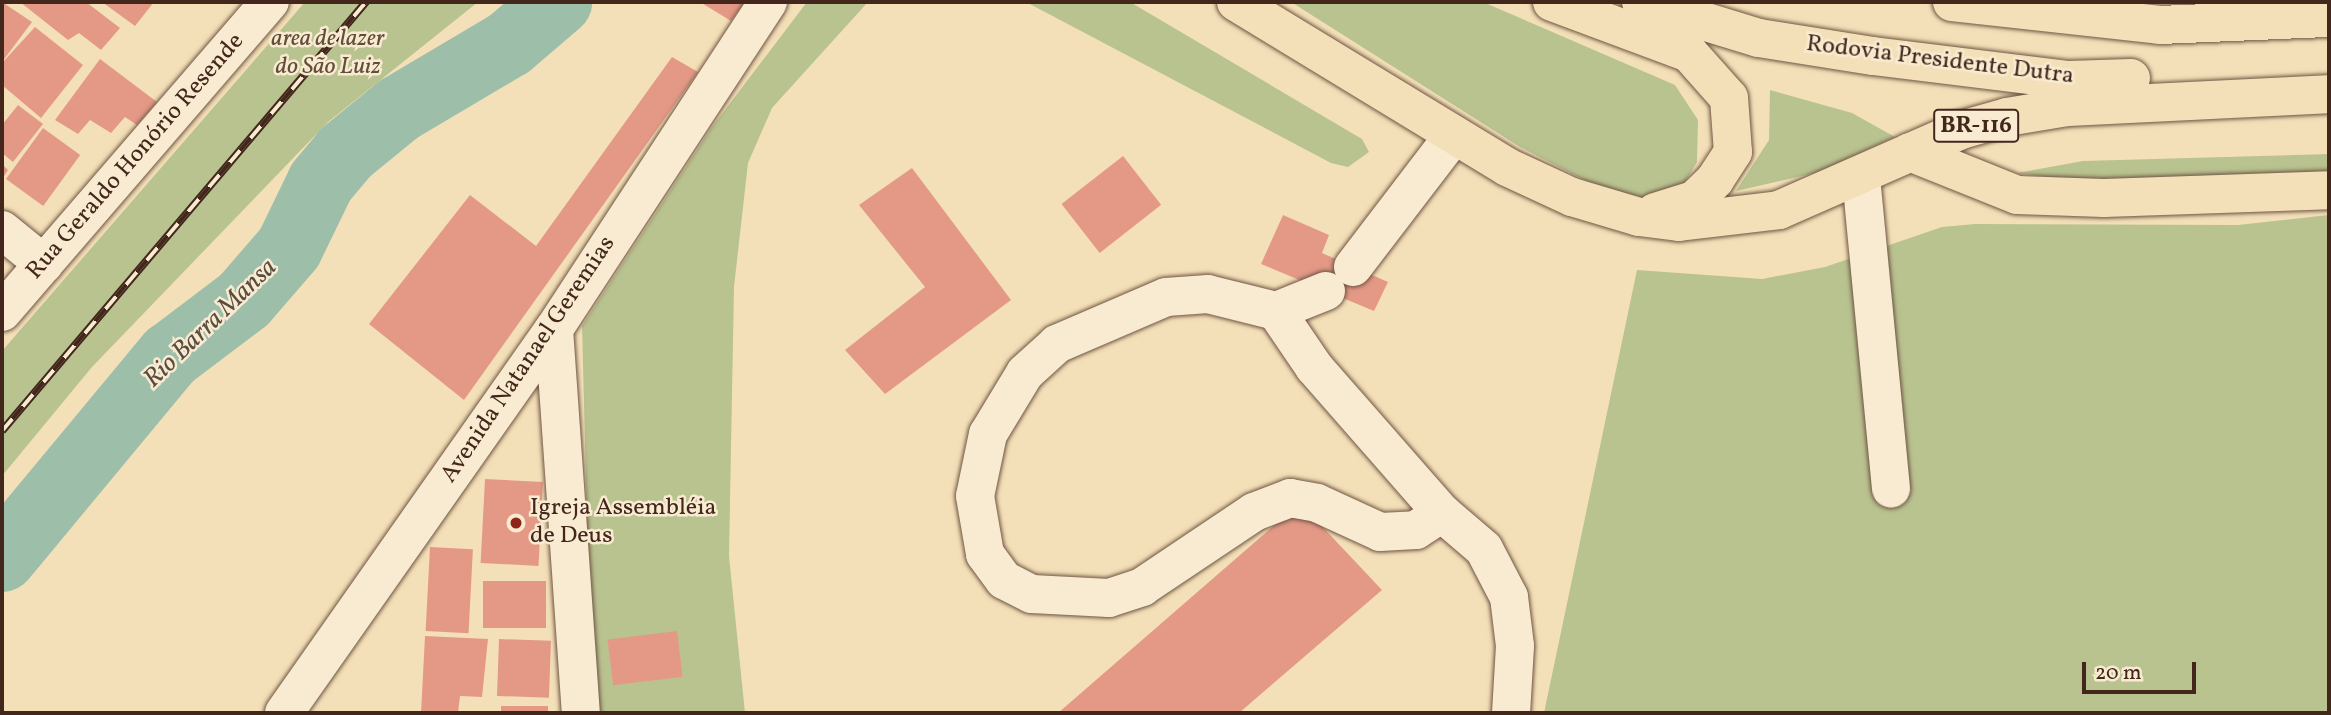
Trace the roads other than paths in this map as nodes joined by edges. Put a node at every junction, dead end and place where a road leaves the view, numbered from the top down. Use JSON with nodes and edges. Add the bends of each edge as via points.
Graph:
{"nodes":[{"id":1,"x":270,"y":2,"type":"edge"},
{"id":2,"x":768,"y":2,"type":"edge"},
{"id":3,"x":1236,"y":2,"type":"edge"},
{"id":4,"x":1552,"y":2,"type":"edge"},
{"id":5,"x":1641,"y":2,"type":"edge"},
{"id":6,"x":1952,"y":2,"type":"edge"},
{"id":7,"x":2302,"y":2,"type":"edge"},
{"id":8,"x":2329,"y":18,"type":"edge"},
{"id":9,"x":2160,"y":25,"type":"junction"},
{"id":10,"x":2329,"y":69,"type":"edge"},
{"id":11,"x":2329,"y":94,"type":"edge"},
{"id":12,"x":1454,"y":135,"type":"junction"},
{"id":13,"x":1910,"y":152,"type":"junction"},
{"id":14,"x":1861,"y":177,"type":"junction"},
{"id":15,"x":2329,"y":190,"type":"edge"},
{"id":16,"x":1639,"y":217,"type":"junction"},
{"id":17,"x":2,"y":230,"type":"edge"},
{"id":18,"x":44,"y":264,"type":"junction"},
{"id":19,"x":1276,"y":311,"type":"junction"},
{"id":20,"x":2,"y":313,"type":"edge"},
{"id":21,"x":554,"y":328,"type":"junction"},
{"id":22,"x":1891,"y":489,"type":"dead end"},
{"id":23,"x":1442,"y":513,"type":"junction"},
{"id":24,"x":284,"y":713,"type":"edge"},
{"id":25,"x":580,"y":713,"type":"edge"},
{"id":26,"x":1511,"y":713,"type":"edge"}],
"edges":[{"from":1,"to":18,"type":"street","name":"Rua Geraldo Honório Resende"},
{"from":2,"to":21,"type":"street","name":"Avenida Natanael Geremias"},
{"from":3,"to":12,"type":"main road"},
{"from":4,"to":16,"type":"main road","via":[[1689,53],[1729,98],[1733,152],[1715,180],[1694,200]]},
{"from":5,"to":10,"type":"main road","name":"Rodovia Presidente Dutra","number":"BR-116","via":[[1759,38],[2056,78]]},
{"from":6,"to":9,"type":"main road"},
{"from":7,"to":9,"type":"main road"},
{"from":8,"to":9,"type":"main road"},
{"from":11,"to":13,"type":"main road","number":"BR-116","via":[[2067,107],[1961,130]]},
{"from":12,"to":16,"type":"main road","via":[[1572,197]]},
{"from":12,"to":19,"type":"street","via":[[1340,279]]},
{"from":13,"to":14,"type":"main road","number":"BR-116"},
{"from":13,"to":15,"type":"main road","via":[[2017,195],[2104,198]]},
{"from":14,"to":16,"type":"main road","number":"BR-116","via":[[1779,210],[1679,222]]},
{"from":14,"to":22,"type":"street"},
{"from":17,"to":18,"type":"street"},
{"from":18,"to":20,"type":"street","name":"Rua Geraldo Honório Resende"},
{"from":19,"to":23,"type":"street","via":[[1314,367]]},
{"from":19,"to":23,"type":"street","via":[[1222,296],[1166,297],[1071,334],[1025,373],[988,433],[977,470],[977,525],[985,554],[1004,580],[1032,594],[1109,598],[1142,587],[1254,512],[1290,498],[1317,503],[1380,532],[1416,530]]},
{"from":21,"to":24,"type":"street","name":"Avenida Natanael Geremias"},
{"from":21,"to":25,"type":"street"},
{"from":23,"to":26,"type":"street","via":[[1484,549],[1508,597],[1516,646]]}]}
